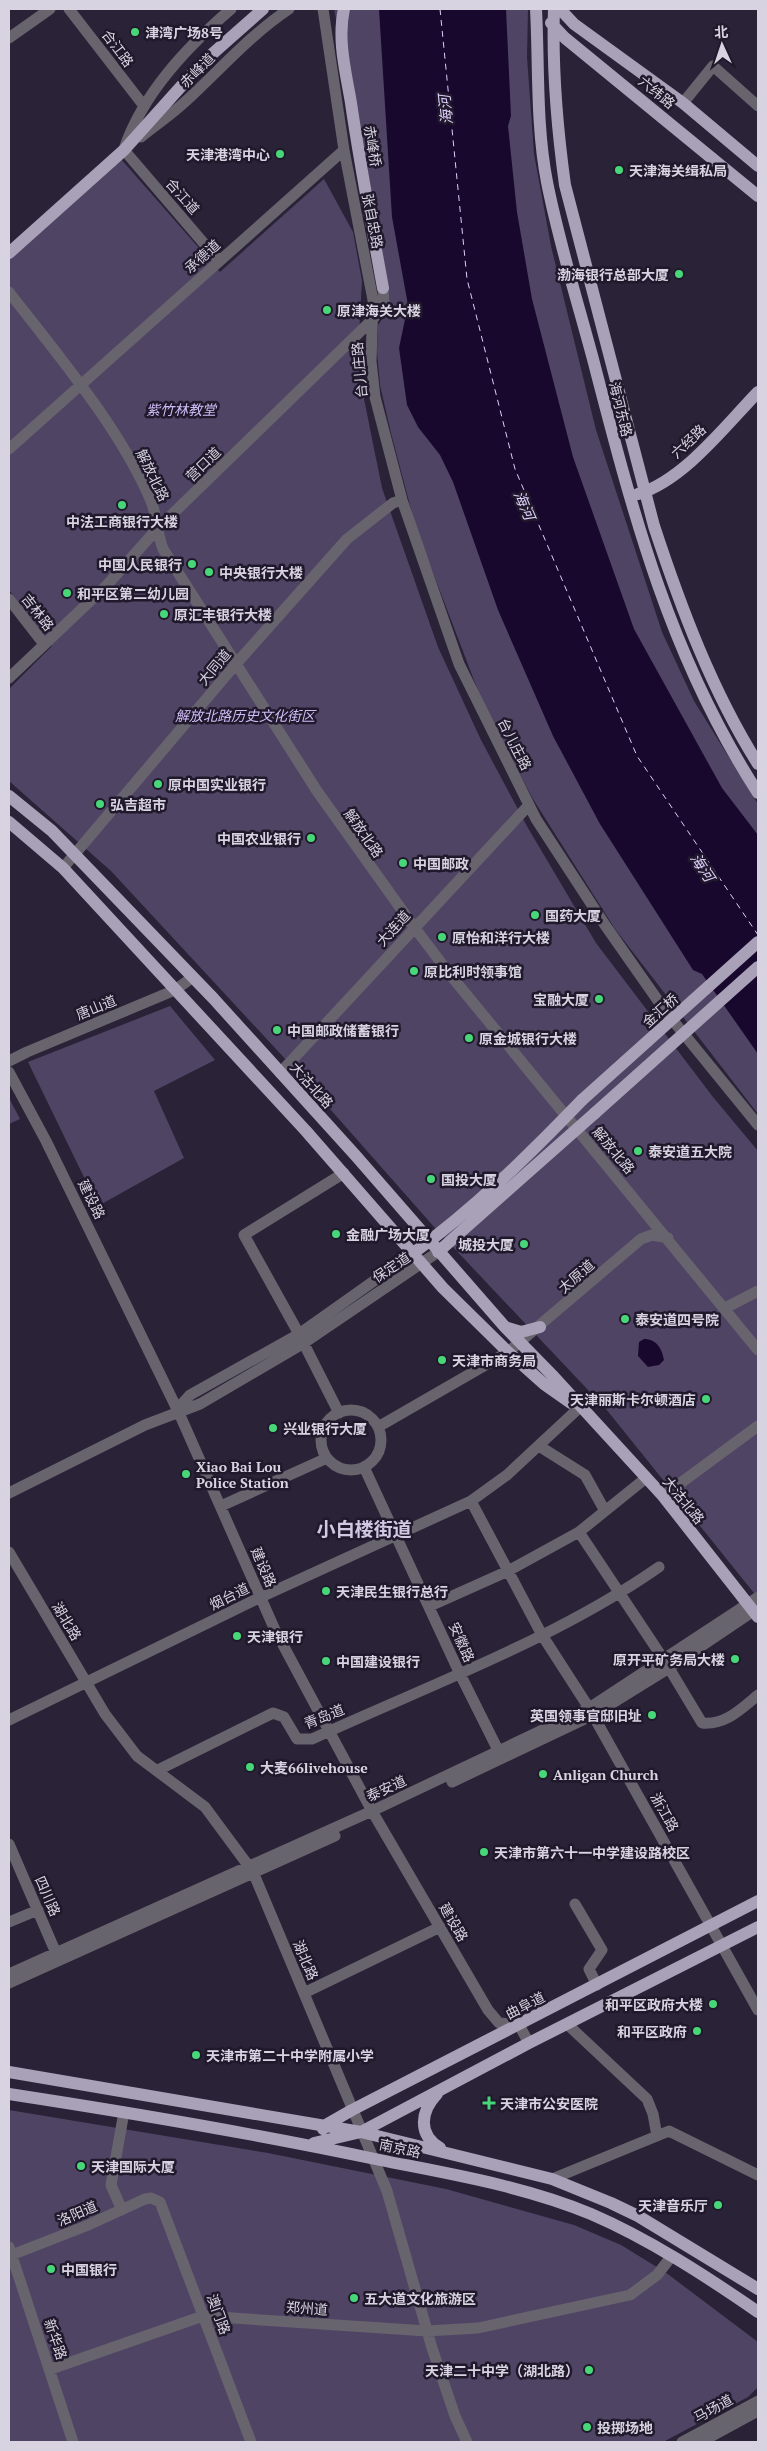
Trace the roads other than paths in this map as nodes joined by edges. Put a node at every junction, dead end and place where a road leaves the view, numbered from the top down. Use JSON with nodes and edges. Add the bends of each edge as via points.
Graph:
{"nodes":[{"id":1,"x":50,"y":9,"type":"edge"},
{"id":2,"x":69,"y":9,"type":"edge"},
{"id":3,"x":231,"y":9,"type":"edge"},
{"id":4,"x":263,"y":9,"type":"edge"},
{"id":5,"x":289,"y":9,"type":"edge"},
{"id":6,"x":323,"y":9,"type":"edge"},
{"id":7,"x":344,"y":9,"type":"edge"},
{"id":8,"x":536,"y":9,"type":"edge"},
{"id":9,"x":540,"y":9,"type":"edge"},
{"id":10,"x":554,"y":9,"type":"edge"},
{"id":11,"x":560,"y":9,"type":"edge"},
{"id":12,"x":553,"y":26,"type":"junction"},
{"id":13,"x":588,"y":33,"type":"junction"},
{"id":14,"x":9,"y":38,"type":"edge"},
{"id":15,"x":565,"y":38,"type":"junction"},
{"id":16,"x":553,"y":44,"type":"junction"},
{"id":17,"x":538,"y":54,"type":"junction"},
{"id":18,"x":683,"y":103,"type":"junction"},
{"id":19,"x":758,"y":106,"type":"edge"},
{"id":20,"x":145,"y":108,"type":"junction"},
{"id":21,"x":124,"y":150,"type":"junction"},
{"id":22,"x":344,"y":150,"type":"junction"},
{"id":23,"x":758,"y":166,"type":"edge"},
{"id":24,"x":758,"y":196,"type":"edge"},
{"id":25,"x":9,"y":254,"type":"edge"},
{"id":26,"x":219,"y":261,"type":"junction"},
{"id":27,"x":383,"y":288,"type":"joint"},
{"id":28,"x":9,"y":292,"type":"edge"},
{"id":29,"x":372,"y":320,"type":"junction"},
{"id":30,"x":347,"y":345,"type":"junction"},
{"id":31,"x":370,"y":361,"type":"junction"},
{"id":32,"x":80,"y":385,"type":"junction"},
{"id":33,"x":758,"y":392,"type":"edge"},
{"id":34,"x":9,"y":450,"type":"edge"},
{"id":35,"x":9,"y":456,"type":"edge"},
{"id":36,"x":645,"y":492,"type":"junction"},
{"id":37,"x":628,"y":497,"type":"junction"},
{"id":38,"x":402,"y":500,"type":"junction"},
{"id":39,"x":157,"y":530,"type":"junction"},
{"id":40,"x":9,"y":599,"type":"edge"},
{"id":41,"x":44,"y":644,"type":"junction"},
{"id":42,"x":235,"y":665,"type":"junction"},
{"id":43,"x":9,"y":678,"type":"edge"},
{"id":44,"x":758,"y":764,"type":"edge"},
{"id":45,"x":758,"y":794,"type":"edge"},
{"id":46,"x":9,"y":796,"type":"edge"},
{"id":47,"x":529,"y":805,"type":"junction"},
{"id":48,"x":9,"y":822,"type":"edge"},
{"id":49,"x":74,"y":854,"type":"junction"},
{"id":50,"x":63,"y":868,"type":"junction"},
{"id":51,"x":414,"y":927,"type":"junction"},
{"id":52,"x":758,"y":942,"type":"edge"},
{"id":53,"x":758,"y":967,"type":"edge"},
{"id":54,"x":193,"y":977,"type":"junction"},
{"id":55,"x":175,"y":990,"type":"junction"},
{"id":56,"x":9,"y":1062,"type":"edge"},
{"id":57,"x":9,"y":1072,"type":"edge"},
{"id":58,"x":280,"y":1073,"type":"junction"},
{"id":59,"x":595,"y":1113,"type":"junction"},
{"id":60,"x":566,"y":1116,"type":"junction"},
{"id":61,"x":758,"y":1125,"type":"edge"},
{"id":62,"x":577,"y":1130,"type":"junction"},
{"id":63,"x":592,"y":1148,"type":"junction"},
{"id":64,"x":344,"y":1173,"type":"junction"},
{"id":65,"x":412,"y":1222,"type":"junction"},
{"id":66,"x":458,"y":1227,"type":"junction"},
{"id":67,"x":393,"y":1230,"type":"junction"},
{"id":68,"x":668,"y":1238,"type":"junction"},
{"id":69,"x":433,"y":1247,"type":"junction"},
{"id":70,"x":412,"y":1254,"type":"junction"},
{"id":71,"x":422,"y":1264,"type":"junction"},
{"id":72,"x":443,"y":1288,"type":"junction"},
{"id":73,"x":758,"y":1291,"type":"edge"},
{"id":74,"x":726,"y":1308,"type":"junction"},
{"id":75,"x":540,"y":1327,"type":"junction"},
{"id":76,"x":504,"y":1328,"type":"junction"},
{"id":77,"x":302,"y":1339,"type":"junction"},
{"id":78,"x":520,"y":1343,"type":"junction"},
{"id":79,"x":758,"y":1350,"type":"edge"},
{"id":80,"x":508,"y":1352,"type":"junction"},
{"id":81,"x":580,"y":1408,"type":"junction"},
{"id":82,"x":179,"y":1413,"type":"junction"},
{"id":83,"x":339,"y":1413,"type":"junction"},
{"id":84,"x":758,"y":1426,"type":"edge"},
{"id":85,"x":378,"y":1428,"type":"junction"},
{"id":86,"x":539,"y":1446,"type":"junction"},
{"id":87,"x":327,"y":1458,"type":"junction"},
{"id":88,"x":364,"y":1467,"type":"junction"},
{"id":89,"x":646,"y":1478,"type":"junction"},
{"id":90,"x":9,"y":1493,"type":"edge"},
{"id":91,"x":663,"y":1496,"type":"junction"},
{"id":92,"x":471,"y":1501,"type":"junction"},
{"id":93,"x":221,"y":1506,"type":"junction"},
{"id":94,"x":605,"y":1511,"type":"junction"},
{"id":95,"x":579,"y":1532,"type":"junction"},
{"id":96,"x":397,"y":1536,"type":"junction"},
{"id":97,"x":9,"y":1552,"type":"edge"},
{"id":98,"x":248,"y":1566,"type":"junction"},
{"id":99,"x":659,"y":1568,"type":"dead end"},
{"id":100,"x":508,"y":1571,"type":"junction"},
{"id":101,"x":620,"y":1594,"type":"junction"},
{"id":102,"x":260,"y":1597,"type":"junction"},
{"id":103,"x":430,"y":1606,"type":"junction"},
{"id":104,"x":756,"y":1608,"type":"edge"},
{"id":105,"x":232,"y":1611,"type":"junction"},
{"id":106,"x":542,"y":1635,"type":"junction"},
{"id":107,"x":666,"y":1664,"type":"junction"},
{"id":108,"x":459,"y":1672,"type":"junction"},
{"id":109,"x":86,"y":1682,"type":"junction"},
{"id":110,"x":758,"y":1695,"type":"edge"},
{"id":111,"x":591,"y":1712,"type":"junction"},
{"id":112,"x":9,"y":1720,"type":"edge"},
{"id":113,"x":329,"y":1732,"type":"junction"},
{"id":114,"x":501,"y":1756,"type":"junction"},
{"id":115,"x":158,"y":1770,"type":"junction"},
{"id":116,"x":374,"y":1814,"type":"junction"},
{"id":117,"x":9,"y":1844,"type":"edge"},
{"id":118,"x":250,"y":1869,"type":"junction"},
{"id":119,"x":758,"y":1901,"type":"edge"},
{"id":120,"x":576,"y":1904,"type":"dead end"},
{"id":121,"x":38,"y":1910,"type":"junction"},
{"id":122,"x":9,"y":1922,"type":"edge"},
{"id":123,"x":712,"y":1925,"type":"junction"},
{"id":124,"x":440,"y":1927,"type":"junction"},
{"id":125,"x":758,"y":1927,"type":"edge"},
{"id":126,"x":722,"y":1946,"type":"junction"},
{"id":127,"x":58,"y":1956,"type":"junction"},
{"id":128,"x":9,"y":1974,"type":"edge"},
{"id":129,"x":9,"y":1983,"type":"edge"},
{"id":130,"x":597,"y":1985,"type":"junction"},
{"id":131,"x":304,"y":1993,"type":"junction"},
{"id":132,"x":488,"y":2010,"type":"junction"},
{"id":133,"x":758,"y":2010,"type":"edge"},
{"id":134,"x":567,"y":2024,"type":"junction"},
{"id":135,"x":519,"y":2025,"type":"junction"},
{"id":136,"x":529,"y":2043,"type":"junction"},
{"id":137,"x":481,"y":2044,"type":"junction"},
{"id":138,"x":9,"y":2072,"type":"edge"},
{"id":139,"x":442,"y":2089,"type":"junction"},
{"id":140,"x":9,"y":2094,"type":"edge"},
{"id":141,"x":352,"y":2110,"type":"junction"},
{"id":142,"x":124,"y":2112,"type":"junction"},
{"id":143,"x":295,"y":2122,"type":"junction"},
{"id":144,"x":324,"y":2126,"type":"junction"},
{"id":145,"x":361,"y":2132,"type":"junction"},
{"id":146,"x":657,"y":2136,"type":"junction"},
{"id":147,"x":320,"y":2145,"type":"junction"},
{"id":148,"x":444,"y":2151,"type":"junction"},
{"id":149,"x":355,"y":2155,"type":"junction"},
{"id":150,"x":374,"y":2158,"type":"junction"},
{"id":151,"x":758,"y":2175,"type":"edge"},
{"id":152,"x":552,"y":2179,"type":"junction"},
{"id":153,"x":156,"y":2199,"type":"joint"},
{"id":154,"x":122,"y":2210,"type":"junction"},
{"id":155,"x":10,"y":2252,"type":"edge"},
{"id":156,"x":671,"y":2257,"type":"junction"},
{"id":157,"x":758,"y":2289,"type":"edge"},
{"id":158,"x":758,"y":2312,"type":"edge"},
{"id":159,"x":203,"y":2316,"type":"junction"},
{"id":160,"x":427,"y":2331,"type":"junction"},
{"id":161,"x":51,"y":2369,"type":"junction"},
{"id":162,"x":758,"y":2401,"type":"edge"},
{"id":163,"x":758,"y":2411,"type":"edge"},
{"id":164,"x":73,"y":2442,"type":"edge"},
{"id":165,"x":250,"y":2442,"type":"edge"},
{"id":166,"x":467,"y":2442,"type":"edge"},
{"id":167,"x":682,"y":2442,"type":"edge"},
{"id":168,"x":701,"y":2442,"type":"edge"}],
"edges":[{"from":1,"to":14,"type":"street"},
{"from":2,"to":20,"type":"street","name":"合江路"},
{"from":3,"to":20,"type":"street","name":"赤峰道","via":[[209,28],[149,96]]},
{"from":4,"to":21,"type":"main road","via":[[202,63]]},
{"from":5,"to":21,"type":"street","name":"赤峰道","via":[[269,22],[185,102]]},
{"from":6,"to":22,"type":"street","name":"张自忠路"},
{"from":7,"to":27,"type":"main road","name":"赤峰桥","via":[[341,26],[343,53]]},
{"from":8,"to":17,"type":"main road","name":"海河东路"},
{"from":9,"to":12,"type":"main road","name":"六纬路"},
{"from":10,"to":12,"type":"main road","name":"海河东路"},
{"from":11,"to":13,"type":"main road","name":"六纬路"},
{"from":12,"to":15,"type":"main road","name":"六纬路"},
{"from":12,"to":16,"type":"main road","name":"海河东路"},
{"from":13,"to":15,"type":"main road"},
{"from":13,"to":18,"type":"main road","name":"六纬路"},
{"from":15,"to":16,"type":"main road"},
{"from":15,"to":24,"type":"main road","name":"六纬路"},
{"from":16,"to":17,"type":"main road"},
{"from":16,"to":36,"type":"main road","name":"海河东路","via":[[558,138],[566,185]]},
{"from":17,"to":37,"type":"main road","name":"海河东路","via":[[547,182]]},
{"from":18,"to":19,"type":"street","via":[[713,66]]},
{"from":18,"to":23,"type":"main road","name":"六纬路"},
{"from":20,"to":21,"type":"street","name":"赤峰道"},
{"from":21,"to":25,"type":"main road","name":"赤峰道"},
{"from":21,"to":26,"type":"street","name":"合江道"},
{"from":22,"to":26,"type":"street","name":"承德道"},
{"from":22,"to":29,"type":"street","name":"张自忠路","via":[[371,292]]},
{"from":26,"to":32,"type":"street","name":"承德道"},
{"from":27,"to":29,"type":"street","name":"营口道","via":[[384,306]]},
{"from":28,"to":32,"type":"street","name":"解放北路"},
{"from":29,"to":30,"type":"street","name":"营口道"},
{"from":29,"to":31,"type":"street","name":"台儿庄路"},
{"from":30,"to":31,"type":"street","via":[[362,344]]},
{"from":30,"to":39,"type":"street","name":"营口道"},
{"from":31,"to":38,"type":"street","name":"台儿庄路","via":[[381,423]]},
{"from":32,"to":34,"type":"street","name":"承德道"},
{"from":32,"to":35,"type":"street","name":"承德道","via":[[72,399]]},
{"from":32,"to":39,"type":"street","name":"解放北路","via":[[128,457],[154,512]]},
{"from":33,"to":36,"type":"main road","name":"六经路","via":[[702,450],[662,484]]},
{"from":36,"to":37,"type":"main road","name":"六经路"},
{"from":36,"to":44,"type":"main road","name":"海河东路","via":[[672,582],[702,657],[741,738]]},
{"from":37,"to":45,"type":"main road","name":"海河东路","via":[[662,599],[688,663],[714,719]]},
{"from":38,"to":42,"type":"street","name":"大同道","via":[[393,503],[347,539]]},
{"from":38,"to":47,"type":"street","name":"台儿庄路","via":[[459,664]]},
{"from":39,"to":41,"type":"street","name":"营口道","via":[[107,585]]},
{"from":39,"to":42,"type":"street","name":"解放北路","via":[[163,549]]},
{"from":40,"to":41,"type":"street","name":"吉林路"},
{"from":41,"to":43,"type":"street","name":"营口道"},
{"from":42,"to":49,"type":"street","name":"大同道"},
{"from":42,"to":51,"type":"street","name":"解放北路","via":[[346,833]]},
{"from":46,"to":49,"type":"main road","name":"大沽北路","via":[[52,831]]},
{"from":47,"to":51,"type":"street","name":"大连道"},
{"from":47,"to":61,"type":"street","name":"台儿庄路","via":[[605,925],[666,1012]]},
{"from":48,"to":50,"type":"main road","name":"大沽北路"},
{"from":49,"to":50,"type":"street","name":"大同道"},
{"from":49,"to":54,"type":"main road","name":"大沽北路"},
{"from":50,"to":55,"type":"main road","name":"大沽北路"},
{"from":51,"to":58,"type":"street","name":"大连道"},
{"from":51,"to":60,"type":"street","name":"解放北路"},
{"from":52,"to":60,"type":"main road","name":"金汇桥","bridge":true},
{"from":53,"to":59,"type":"main road","bridge":true},
{"from":54,"to":55,"type":"street","name":"唐山道"},
{"from":54,"to":58,"type":"main road","name":"大沽北路"},
{"from":55,"to":56,"type":"street","name":"唐山道"},
{"from":55,"to":64,"type":"main road","name":"大沽北路"},
{"from":57,"to":82,"type":"street","name":"建设路","via":[[46,1140]]},
{"from":58,"to":65,"type":"main road","name":"大沽北路"},
{"from":59,"to":62,"type":"main road"},
{"from":59,"to":63,"type":"street","via":[[588,1132]]},
{"from":60,"to":62,"type":"street","name":"解放北路"},
{"from":60,"to":66,"type":"main road"},
{"from":62,"to":63,"type":"street","name":"解放北路"},
{"from":62,"to":66,"type":"main road"},
{"from":63,"to":68,"type":"street","name":"解放北路"},
{"from":64,"to":67,"type":"main road","name":"大沽北路"},
{"from":64,"to":77,"type":"street","via":[[244,1235]]},
{"from":65,"to":66,"type":"main road","via":[[431,1229]]},
{"from":65,"to":69,"type":"main road","name":"大沽北路"},
{"from":66,"to":69,"type":"main road"},
{"from":67,"to":69,"type":"main road","via":[[413,1242]]},
{"from":67,"to":70,"type":"main road","name":"大沽北路"},
{"from":68,"to":74,"type":"street","name":"解放北路"},
{"from":68,"to":75,"type":"street","name":"太原道","via":[[652,1234],[641,1239]]},
{"from":69,"to":70,"type":"main road","name":"保定道"},
{"from":69,"to":71,"type":"street","name":"保定道"},
{"from":69,"to":72,"type":"main road","via":[[433,1268]]},
{"from":69,"to":76,"type":"main road","name":"大沽北路"},
{"from":70,"to":71,"type":"main road","name":"大沽北路"},
{"from":70,"to":77,"type":"street","name":"保定道"},
{"from":71,"to":72,"type":"main road","name":"大沽北路"},
{"from":71,"to":77,"type":"street","name":"保定道"},
{"from":72,"to":80,"type":"main road","name":"大沽北路"},
{"from":73,"to":74,"type":"street"},
{"from":74,"to":79,"type":"street","name":"解放北路"},
{"from":75,"to":76,"type":"main road","via":[[521,1332]]},
{"from":75,"to":78,"type":"street","name":"太原道"},
{"from":76,"to":78,"type":"main road","name":"大沽北路"},
{"from":77,"to":82,"type":"street","name":"保定道","via":[[196,1390],[185,1399]]},
{"from":77,"to":83,"type":"street"},
{"from":78,"to":80,"type":"street","name":"太原道"},
{"from":78,"to":81,"type":"main road","name":"大沽北路"},
{"from":80,"to":81,"type":"main road","name":"大沽北路","via":[[550,1389]]},
{"from":80,"to":85,"type":"street","name":"太原道"},
{"from":81,"to":86,"type":"street","name":"烟台道"},
{"from":81,"to":89,"type":"main road","name":"大沽北路"},
{"from":82,"to":90,"type":"street","via":[[145,1425]]},
{"from":82,"to":93,"type":"street","name":"建设路"},
{"from":83,"to":85,"type":"street","via":[[358,1411],[367,1415]]},
{"from":83,"to":87,"type":"street","via":[[330,1419],[321,1436]]},
{"from":84,"to":91,"type":"street"},
{"from":85,"to":88,"type":"street","via":[[380,1448],[376,1457]]},
{"from":86,"to":92,"type":"street","name":"烟台道"},
{"from":86,"to":94,"type":"street","via":[[585,1475]]},
{"from":87,"to":88,"type":"street","via":[[340,1468]]},
{"from":87,"to":93,"type":"street"},
{"from":88,"to":96,"type":"street","name":"安徽路"},
{"from":89,"to":91,"type":"main road","name":"大沽北路"},
{"from":89,"to":94,"type":"street"},
{"from":91,"to":104,"type":"main road","name":"大沽北路"},
{"from":92,"to":96,"type":"street","name":"烟台道"},
{"from":92,"to":100,"type":"street","name":"浙江路"},
{"from":93,"to":98,"type":"street","name":"建设路"},
{"from":94,"to":95,"type":"street"},
{"from":95,"to":100,"type":"street"},
{"from":95,"to":101,"type":"street"},
{"from":96,"to":102,"type":"street","name":"烟台道"},
{"from":96,"to":103,"type":"street","name":"安徽路"},
{"from":97,"to":109,"type":"street","name":"湖北路"},
{"from":98,"to":102,"type":"street","name":"建设路"},
{"from":98,"to":105,"type":"street","via":[[249,1592]]},
{"from":99,"to":101,"type":"street","name":"青岛道"},
{"from":100,"to":103,"type":"street"},
{"from":100,"to":106,"type":"street","name":"浙江路"},
{"from":101,"to":106,"type":"street","name":"青岛道"},
{"from":101,"to":107,"type":"street"},
{"from":102,"to":105,"type":"street","name":"烟台道"},
{"from":102,"to":113,"type":"street","name":"建设路"},
{"from":103,"to":108,"type":"street","name":"安徽路"},
{"from":104,"to":107,"type":"street","name":"泰安道"},
{"from":105,"to":109,"type":"street","name":"烟台道"},
{"from":106,"to":108,"type":"street","name":"青岛道"},
{"from":106,"to":111,"type":"street","name":"浙江路"},
{"from":107,"to":110,"type":"street","via":[[702,1723],[713,1724],[728,1719]]},
{"from":107,"to":111,"type":"street","name":"泰安道"},
{"from":108,"to":113,"type":"street","name":"青岛道"},
{"from":108,"to":114,"type":"street","name":"安徽路"},
{"from":109,"to":112,"type":"street","name":"烟台道"},
{"from":109,"to":115,"type":"street","name":"湖北路","via":[[105,1714],[137,1756]]},
{"from":111,"to":114,"type":"street","name":"泰安道"},
{"from":111,"to":123,"type":"street","name":"浙江路"},
{"from":113,"to":115,"type":"street","name":"青岛道","via":[[301,1741],[284,1716],[274,1713]]},
{"from":113,"to":116,"type":"street","name":"建设路"},
{"from":114,"to":116,"type":"street","name":"泰安道"},
{"from":115,"to":118,"type":"street","name":"湖北路","via":[[205,1807]]},
{"from":116,"to":118,"type":"street","name":"泰安道"},
{"from":116,"to":124,"type":"street","name":"建设路"},
{"from":117,"to":121,"type":"street","name":"四川路"},
{"from":118,"to":127,"type":"street","name":"泰安道"},
{"from":118,"to":131,"type":"street","name":"湖北路"},
{"from":119,"to":123,"type":"main road","name":"曲阜道"},
{"from":120,"to":130,"type":"street","via":[[602,1950],[589,1969]]},
{"from":121,"to":122,"type":"street"},
{"from":121,"to":127,"type":"street","name":"四川路"},
{"from":123,"to":126,"type":"street","name":"浙江路"},
{"from":123,"to":130,"type":"main road","name":"曲阜道"},
{"from":124,"to":131,"type":"street"},
{"from":124,"to":132,"type":"street","name":"建设路"},
{"from":125,"to":126,"type":"main road"},
{"from":126,"to":133,"type":"street","name":"浙江路"},
{"from":126,"to":134,"type":"main road"},
{"from":127,"to":128,"type":"street","name":"泰安道"},
{"from":127,"to":129,"type":"street","name":"泰安道"},
{"from":130,"to":135,"type":"main road","name":"曲阜道"},
{"from":131,"to":141,"type":"street","name":"湖北路"},
{"from":132,"to":135,"type":"street","name":"建设路","via":[[499,2023]]},
{"from":132,"to":137,"type":"street","via":[[491,2027]]},
{"from":134,"to":136,"type":"main road"},
{"from":134,"to":146,"type":"street","via":[[647,2099]]},
{"from":135,"to":136,"type":"street"},
{"from":135,"to":137,"type":"main road","name":"曲阜道"},
{"from":136,"to":139,"type":"main road"},
{"from":137,"to":141,"type":"main road","name":"曲阜道"},
{"from":138,"to":143,"type":"main road","name":"南京路"},
{"from":139,"to":145,"type":"main road"},
{"from":139,"to":148,"type":"main road","via":[[428,2105],[423,2121],[427,2136]]},
{"from":140,"to":142,"type":"main road"},
{"from":141,"to":143,"type":"main road","via":[[329,2118]]},
{"from":141,"to":144,"type":"main road","name":"曲阜道"},
{"from":141,"to":145,"type":"street","name":"湖北路"},
{"from":142,"to":147,"type":"main road"},
{"from":142,"to":154,"type":"street","via":[[111,2185]]},
{"from":143,"to":144,"type":"main road","name":"南京路"},
{"from":144,"to":145,"type":"main road","name":"南京路"},
{"from":144,"to":147,"type":"main road"},
{"from":145,"to":147,"type":"main road"},
{"from":145,"to":148,"type":"main road","name":"南京路"},
{"from":145,"to":149,"type":"main road"},
{"from":145,"to":150,"type":"street","name":"湖北路"},
{"from":146,"to":151,"type":"street","via":[[669,2131]]},
{"from":146,"to":152,"type":"street"},
{"from":147,"to":149,"type":"main road","name":"南京路"},
{"from":148,"to":152,"type":"main road","name":"南京路"},
{"from":149,"to":150,"type":"main road","name":"南京路"},
{"from":150,"to":156,"type":"main road","name":"南京路","via":[[510,2188],[581,2211],[618,2227]]},
{"from":150,"to":160,"type":"street","name":"湖北路","via":[[387,2191]]},
{"from":152,"to":157,"type":"main road","name":"南京路","via":[[612,2202],[646,2220]]},
{"from":153,"to":154,"type":"street","name":"洛阳道","via":[[145,2199]]},
{"from":153,"to":159,"type":"street","name":"澳门路","via":[[162,2206]]},
{"from":154,"to":155,"type":"street","name":"洛阳道"},
{"from":155,"to":161,"type":"street","name":"新华路"},
{"from":156,"to":158,"type":"main road","name":"南京路"},
{"from":156,"to":160,"type":"street","name":"郑州道","via":[[657,2275],[630,2295],[478,2328]]},
{"from":159,"to":160,"type":"street","name":"郑州道"},
{"from":159,"to":161,"type":"street","name":"郑州道"},
{"from":159,"to":165,"type":"street","name":"澳门路"},
{"from":160,"to":166,"type":"street","name":"湖北路"},
{"from":161,"to":164,"type":"street","name":"新华路"},
{"from":162,"to":167,"type":"street","name":"马场道"},
{"from":163,"to":168,"type":"street","name":"马场道"}]}
